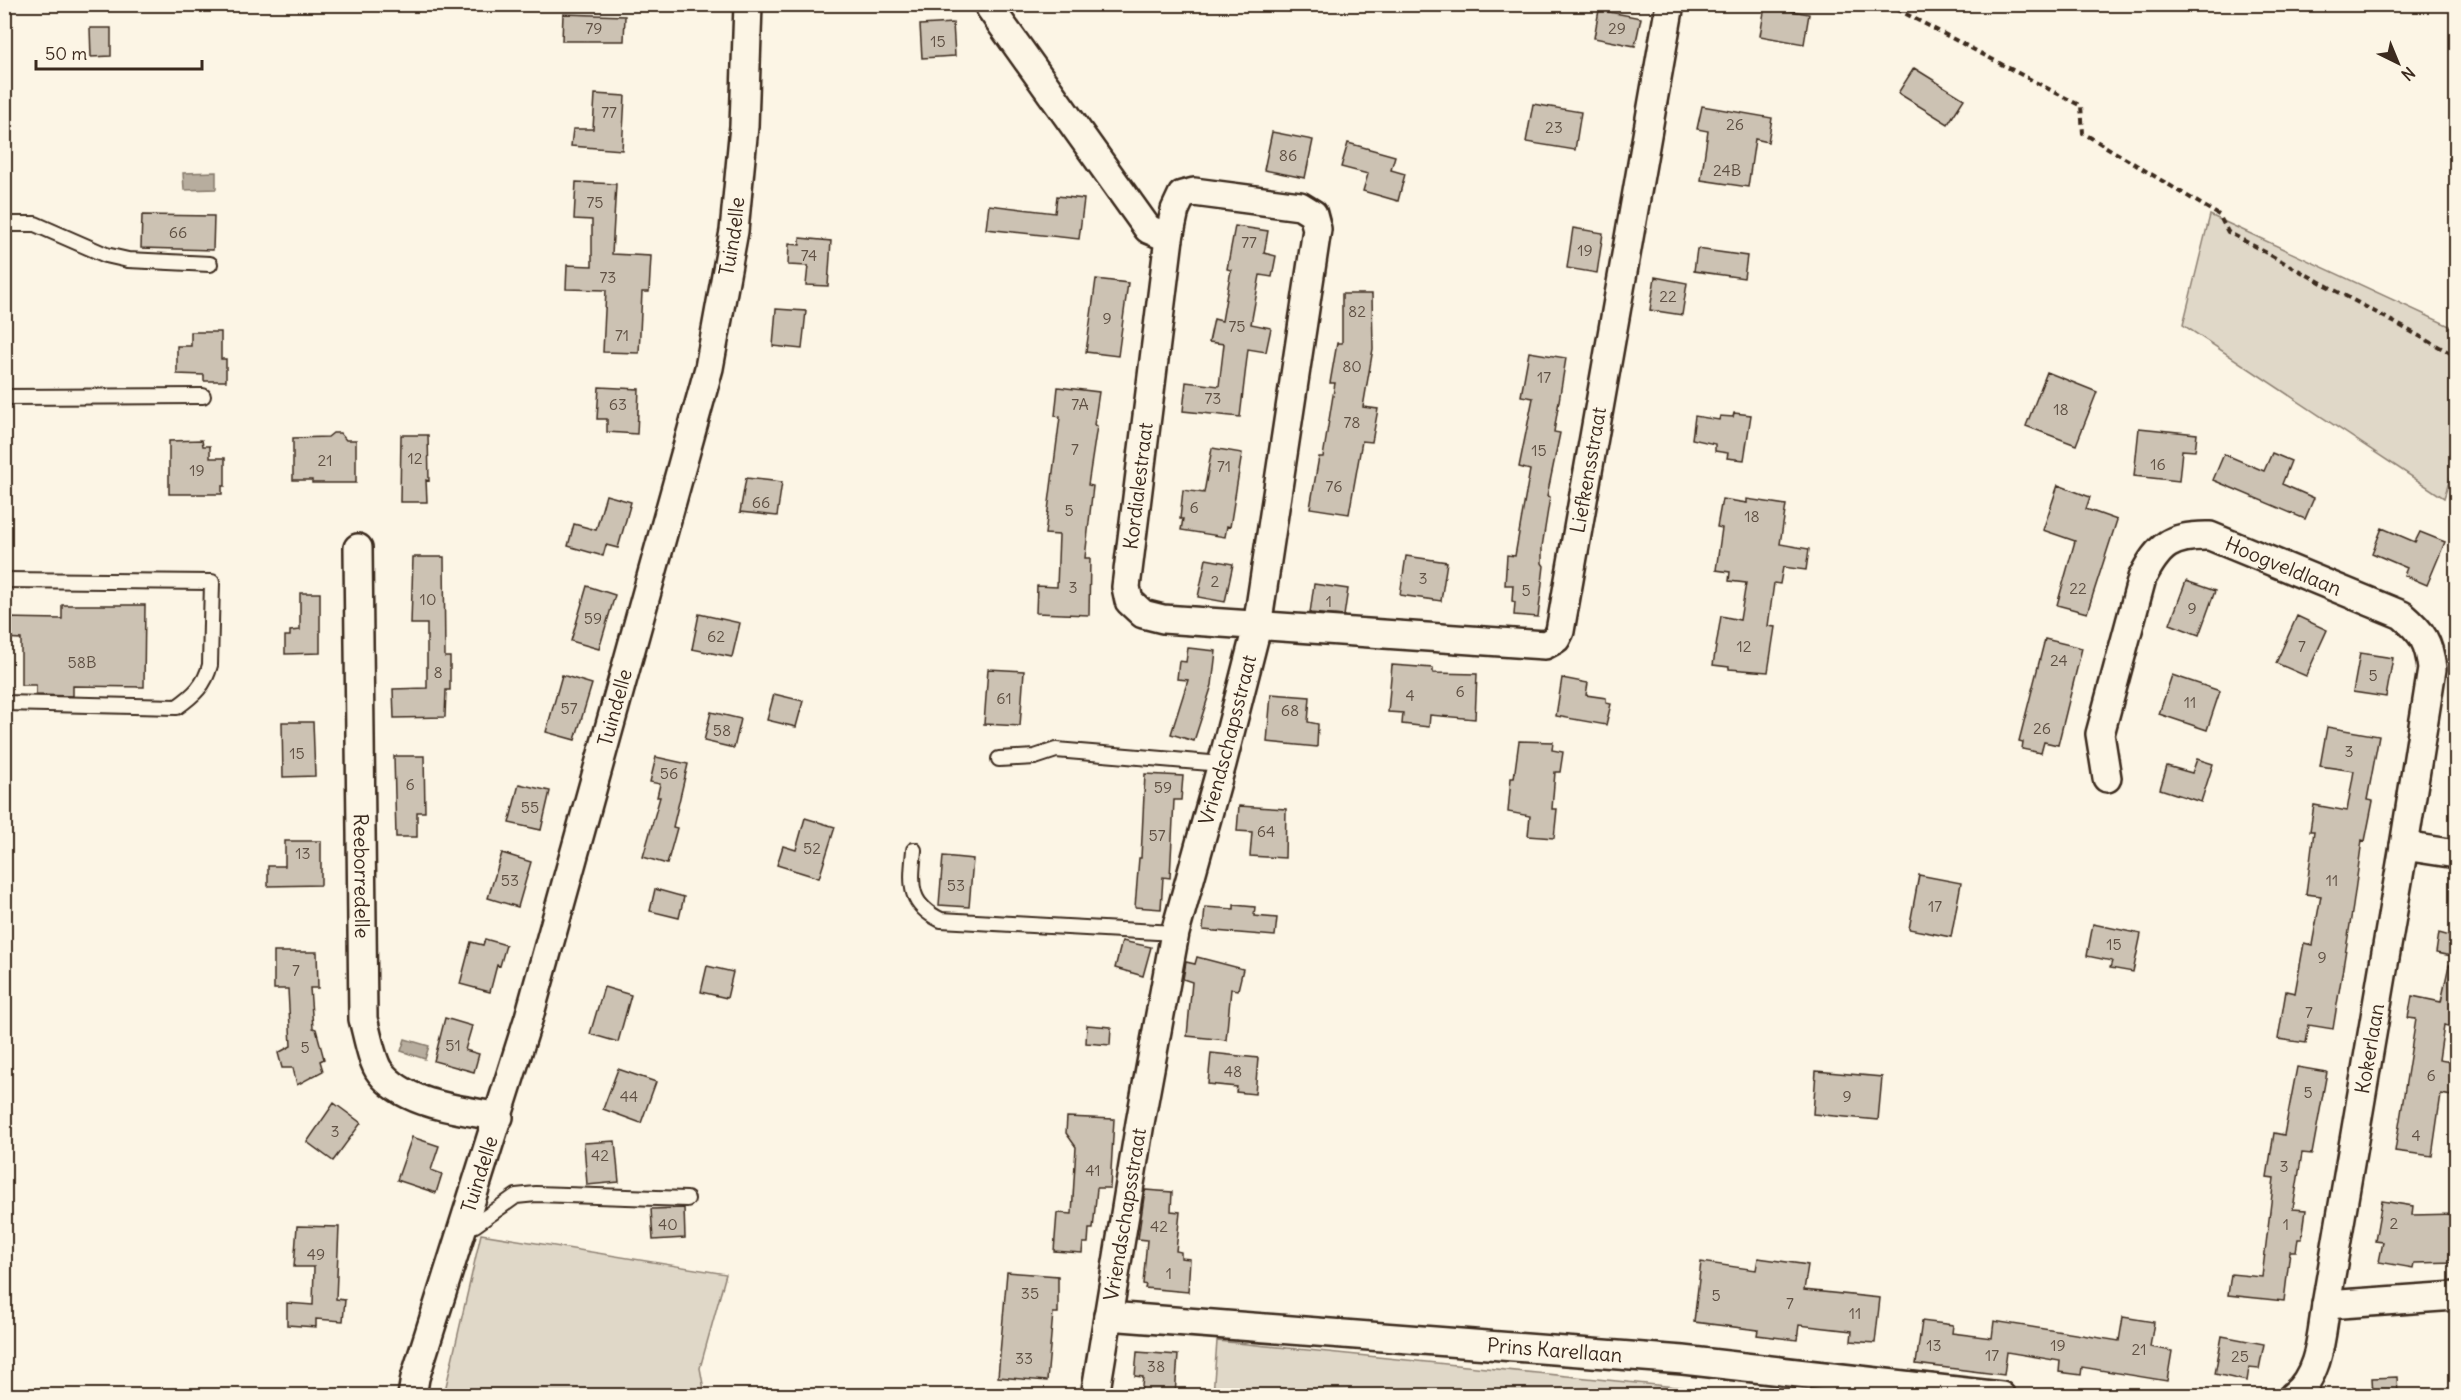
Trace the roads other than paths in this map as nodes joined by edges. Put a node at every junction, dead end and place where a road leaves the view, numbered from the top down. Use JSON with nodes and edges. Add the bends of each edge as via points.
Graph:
{"nodes":[{"id":1,"x":748,"y":4,"type":"edge"},
{"id":2,"x":1670,"y":4,"type":"edge"},
{"id":3,"x":990,"y":8,"type":"dead end"},
{"id":4,"x":1182,"y":195,"type":"joint"},
{"id":5,"x":4,"y":224,"type":"edge"},
{"id":6,"x":1169,"y":238,"type":"junction"},
{"id":7,"x":210,"y":264,"type":"dead end"},
{"id":8,"x":203,"y":396,"type":"dead end"},
{"id":9,"x":4,"y":397,"type":"edge"},
{"id":10,"x":358,"y":548,"type":"dead end"},
{"id":11,"x":4,"y":580,"type":"edge"},
{"id":12,"x":1257,"y":627,"type":"junction"},
{"id":13,"x":4,"y":703,"type":"edge"},
{"id":14,"x":999,"y":759,"type":"dead end"},
{"id":15,"x":1222,"y":764,"type":"junction"},
{"id":16,"x":2107,"y":778,"type":"dead end"},
{"id":17,"x":2404,"y":846,"type":"junction"},
{"id":18,"x":914,"y":850,"type":"dead end"},
{"id":19,"x":2457,"y":854,"type":"edge"},
{"id":20,"x":1175,"y":933,"type":"junction"},
{"id":21,"x":499,"y":1117,"type":"junction"},
{"id":22,"x":687,"y":1199,"type":"dead end"},
{"id":23,"x":464,"y":1227,"type":"junction"},
{"id":24,"x":2457,"y":1296,"type":"edge"},
{"id":25,"x":2326,"y":1305,"type":"junction"},
{"id":26,"x":1108,"y":1316,"type":"junction"},
{"id":27,"x":412,"y":1395,"type":"edge"},
{"id":28,"x":1095,"y":1395,"type":"edge"},
{"id":29,"x":2001,"y":1395,"type":"edge"},
{"id":30,"x":2293,"y":1395,"type":"edge"}],
"edges":[{"from":1,"to":21,"type":"street","name":"Tuindelle","via":[[744,126],[734,231],[709,368]]},
{"from":2,"to":12,"type":"street","name":"Liefkensstraat","via":[[1556,639],[1545,645]]},
{"from":3,"to":6,"type":"street","via":[[1148,229]]},
{"from":4,"to":6,"type":"street","name":"Kordialestraat"},
{"from":4,"to":12,"type":"street","name":"Vriendschapsstraat","via":[[1194,192],[1300,206],[1313,214],[1317,229]]},
{"from":5,"to":7,"type":"lane","via":[[35,224],[106,255],[128,260]]},
{"from":6,"to":12,"type":"street","name":"Kordialestraat","via":[[1126,587],[1129,602],[1143,614],[1163,619]]},
{"from":8,"to":9,"type":"lane"},
{"from":10,"to":21,"type":"street","name":"Reeborredelle","via":[[363,1019],[379,1071],[402,1091],[427,1101]]},
{"from":11,"to":13,"type":"lane","via":[[212,582],[207,677],[197,693],[177,707]]},
{"from":12,"to":15,"type":"street","name":"Vriendschapsstraat"},
{"from":14,"to":15,"type":"lane","via":[[1035,757],[1056,750]]},
{"from":15,"to":20,"type":"street","name":"Vriendschapsstraat"},
{"from":16,"to":17,"type":"street","name":"Hoogveldlaan","via":[[2100,734],[2142,578],[2154,556],[2169,542],[2189,536],[2210,536],[2402,615],[2418,628],[2430,648],[2432,669]]},
{"from":17,"to":19,"type":"street"},
{"from":17,"to":25,"type":"street","name":"Kokerlaan"},
{"from":18,"to":20,"type":"lane","via":[[911,888],[928,914],[941,920]]},
{"from":20,"to":26,"type":"street","name":"Vriendschapsstraat"},
{"from":21,"to":23,"type":"street","name":"Tuindelle"},
{"from":22,"to":23,"type":"lane","via":[[516,1196],[475,1225]]},
{"from":23,"to":27,"type":"street","name":"Tuindelle"},
{"from":24,"to":25,"type":"street"},
{"from":25,"to":30,"type":"street","via":[[2318,1356],[2303,1388]]},
{"from":26,"to":28,"type":"street","name":"Vriendschapsstraat"},
{"from":26,"to":29,"type":"street","name":"Prins Karellaan","via":[[1683,1360]]}]}
